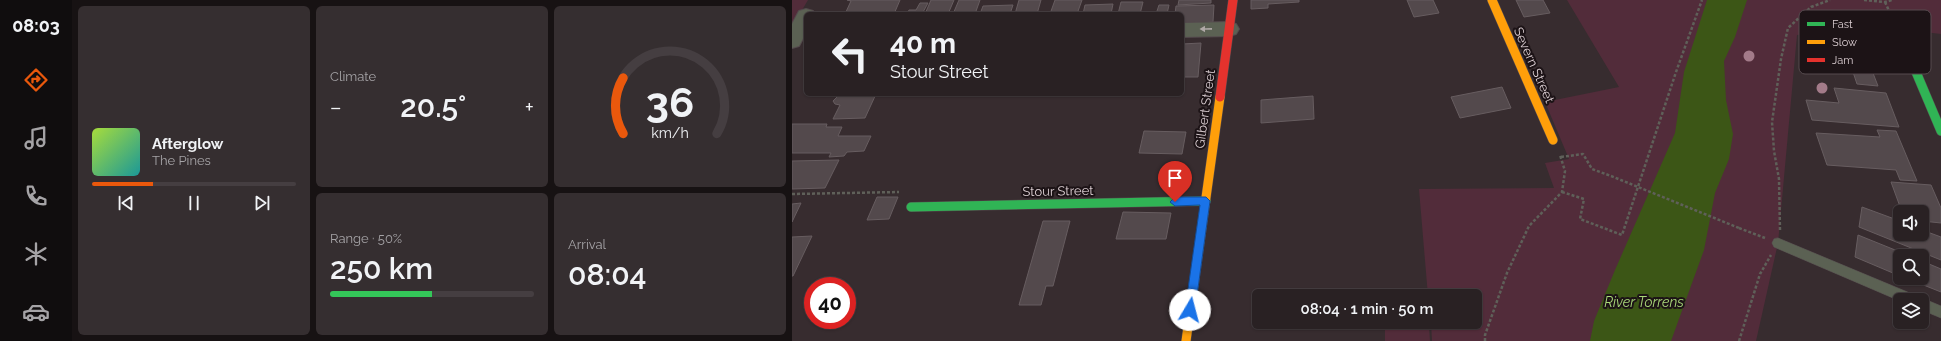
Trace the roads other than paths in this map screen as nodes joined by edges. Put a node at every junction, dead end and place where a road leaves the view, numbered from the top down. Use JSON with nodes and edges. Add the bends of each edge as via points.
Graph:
{"nodes":[{"id":1,"x":816,"y":0,"type":"edge"},
{"id":2,"x":1233,"y":0,"type":"edge"},
{"id":3,"x":1492,"y":0,"type":"edge"},
{"id":4,"x":809,"y":12,"type":"edge"},
{"id":5,"x":804,"y":22,"type":"edge"},
{"id":6,"x":1229,"y":29,"type":"junction"},
{"id":7,"x":1184,"y":30,"type":"edge"},
{"id":8,"x":798,"y":36,"type":"edge"},
{"id":9,"x":1917,"y":74,"type":"edge"},
{"id":10,"x":1941,"y":131,"type":"edge"},
{"id":11,"x":1553,"y":140,"type":"road end"},
{"id":12,"x":1206,"y":201,"type":"junction"},
{"id":13,"x":911,"y":207,"type":"road end"},
{"id":14,"x":1778,"y":243,"type":"road end"},
{"id":15,"x":1896,"y":293,"type":"edge"},
{"id":16,"x":1929,"y":307,"type":"edge"},
{"id":17,"x":1941,"y":312,"type":"edge"},
{"id":18,"x":1186,"y":341,"type":"edge"}],
"edges":[{"from":1,"to":4,"type":"street"},
{"from":2,"to":6,"type":"street","name":"Gilbert Street"},
{"from":3,"to":11,"type":"street","name":"Severn Street"},
{"from":5,"to":8,"type":"street"},
{"from":6,"to":7,"type":"street","one_way":true},
{"from":6,"to":12,"type":"street","name":"Gilbert Street"},
{"from":9,"to":10,"type":"street"},
{"from":12,"to":13,"type":"street","name":"Stour Street"},
{"from":12,"to":18,"type":"street","name":"Gilbert Street"},
{"from":14,"to":15,"type":"lane"},
{"from":16,"to":17,"type":"lane"}]}
